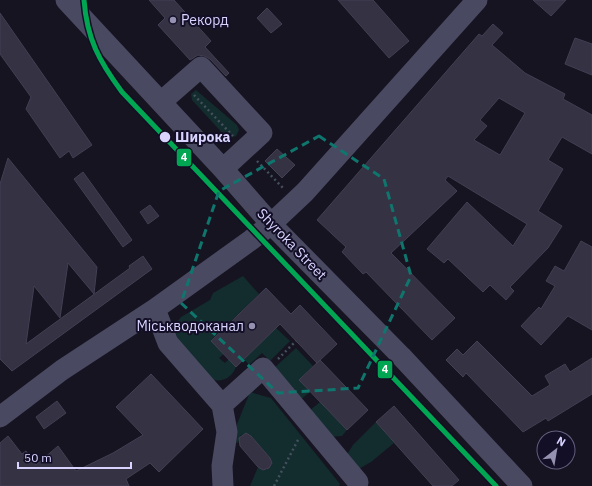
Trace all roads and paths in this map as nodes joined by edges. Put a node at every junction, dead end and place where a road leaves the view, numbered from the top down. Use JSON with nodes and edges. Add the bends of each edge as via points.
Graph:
{"nodes":[{"id":1,"x":66,"y":0,"type":"edge"},
{"id":2,"x":477,"y":0,"type":"edge"},
{"id":3,"x":161,"y":102,"type":"junction"},
{"id":4,"x":223,"y":169,"type":"junction"},
{"id":5,"x":271,"y":224,"type":"junction"},
{"id":6,"x":155,"y":310,"type":"junction"},
{"id":7,"x":296,"y":341,"type":"dead end"},
{"id":8,"x":265,"y":371,"type":"junction"},
{"id":9,"x":222,"y":405,"type":"junction"},
{"id":10,"x":0,"y":417,"type":"edge"},
{"id":11,"x":308,"y":422,"type":"junction"},
{"id":12,"x":358,"y":482,"type":"dead end"},
{"id":13,"x":223,"y":486,"type":"edge"},
{"id":14,"x":274,"y":486,"type":"edge"},
{"id":15,"x":522,"y":486,"type":"edge"}],
"edges":[{"from":1,"to":3,"type":"street","name":"Shyroka Street"},
{"from":2,"to":5,"type":"street","via":[[305,192]]},
{"from":3,"to":4,"type":"street","name":"Shyroka Street"},
{"from":3,"to":4,"type":"street","via":[[201,67],[262,133]]},
{"from":4,"to":5,"type":"street","name":"Shyroka Street"},
{"from":5,"to":6,"type":"street"},
{"from":5,"to":15,"type":"street","name":"Shyroka Street","via":[[401,356]]},
{"from":6,"to":9,"type":"street","via":[[168,343]]},
{"from":6,"to":10,"type":"street","via":[[62,370]]},
{"from":7,"to":8,"type":"path"},
{"from":8,"to":9,"type":"street","via":[[263,368]]},
{"from":8,"to":11,"type":"street"},
{"from":9,"to":13,"type":"street","via":[[227,432],[222,466]]},
{"from":11,"to":12,"type":"street"},
{"from":11,"to":14,"type":"path"}]}
